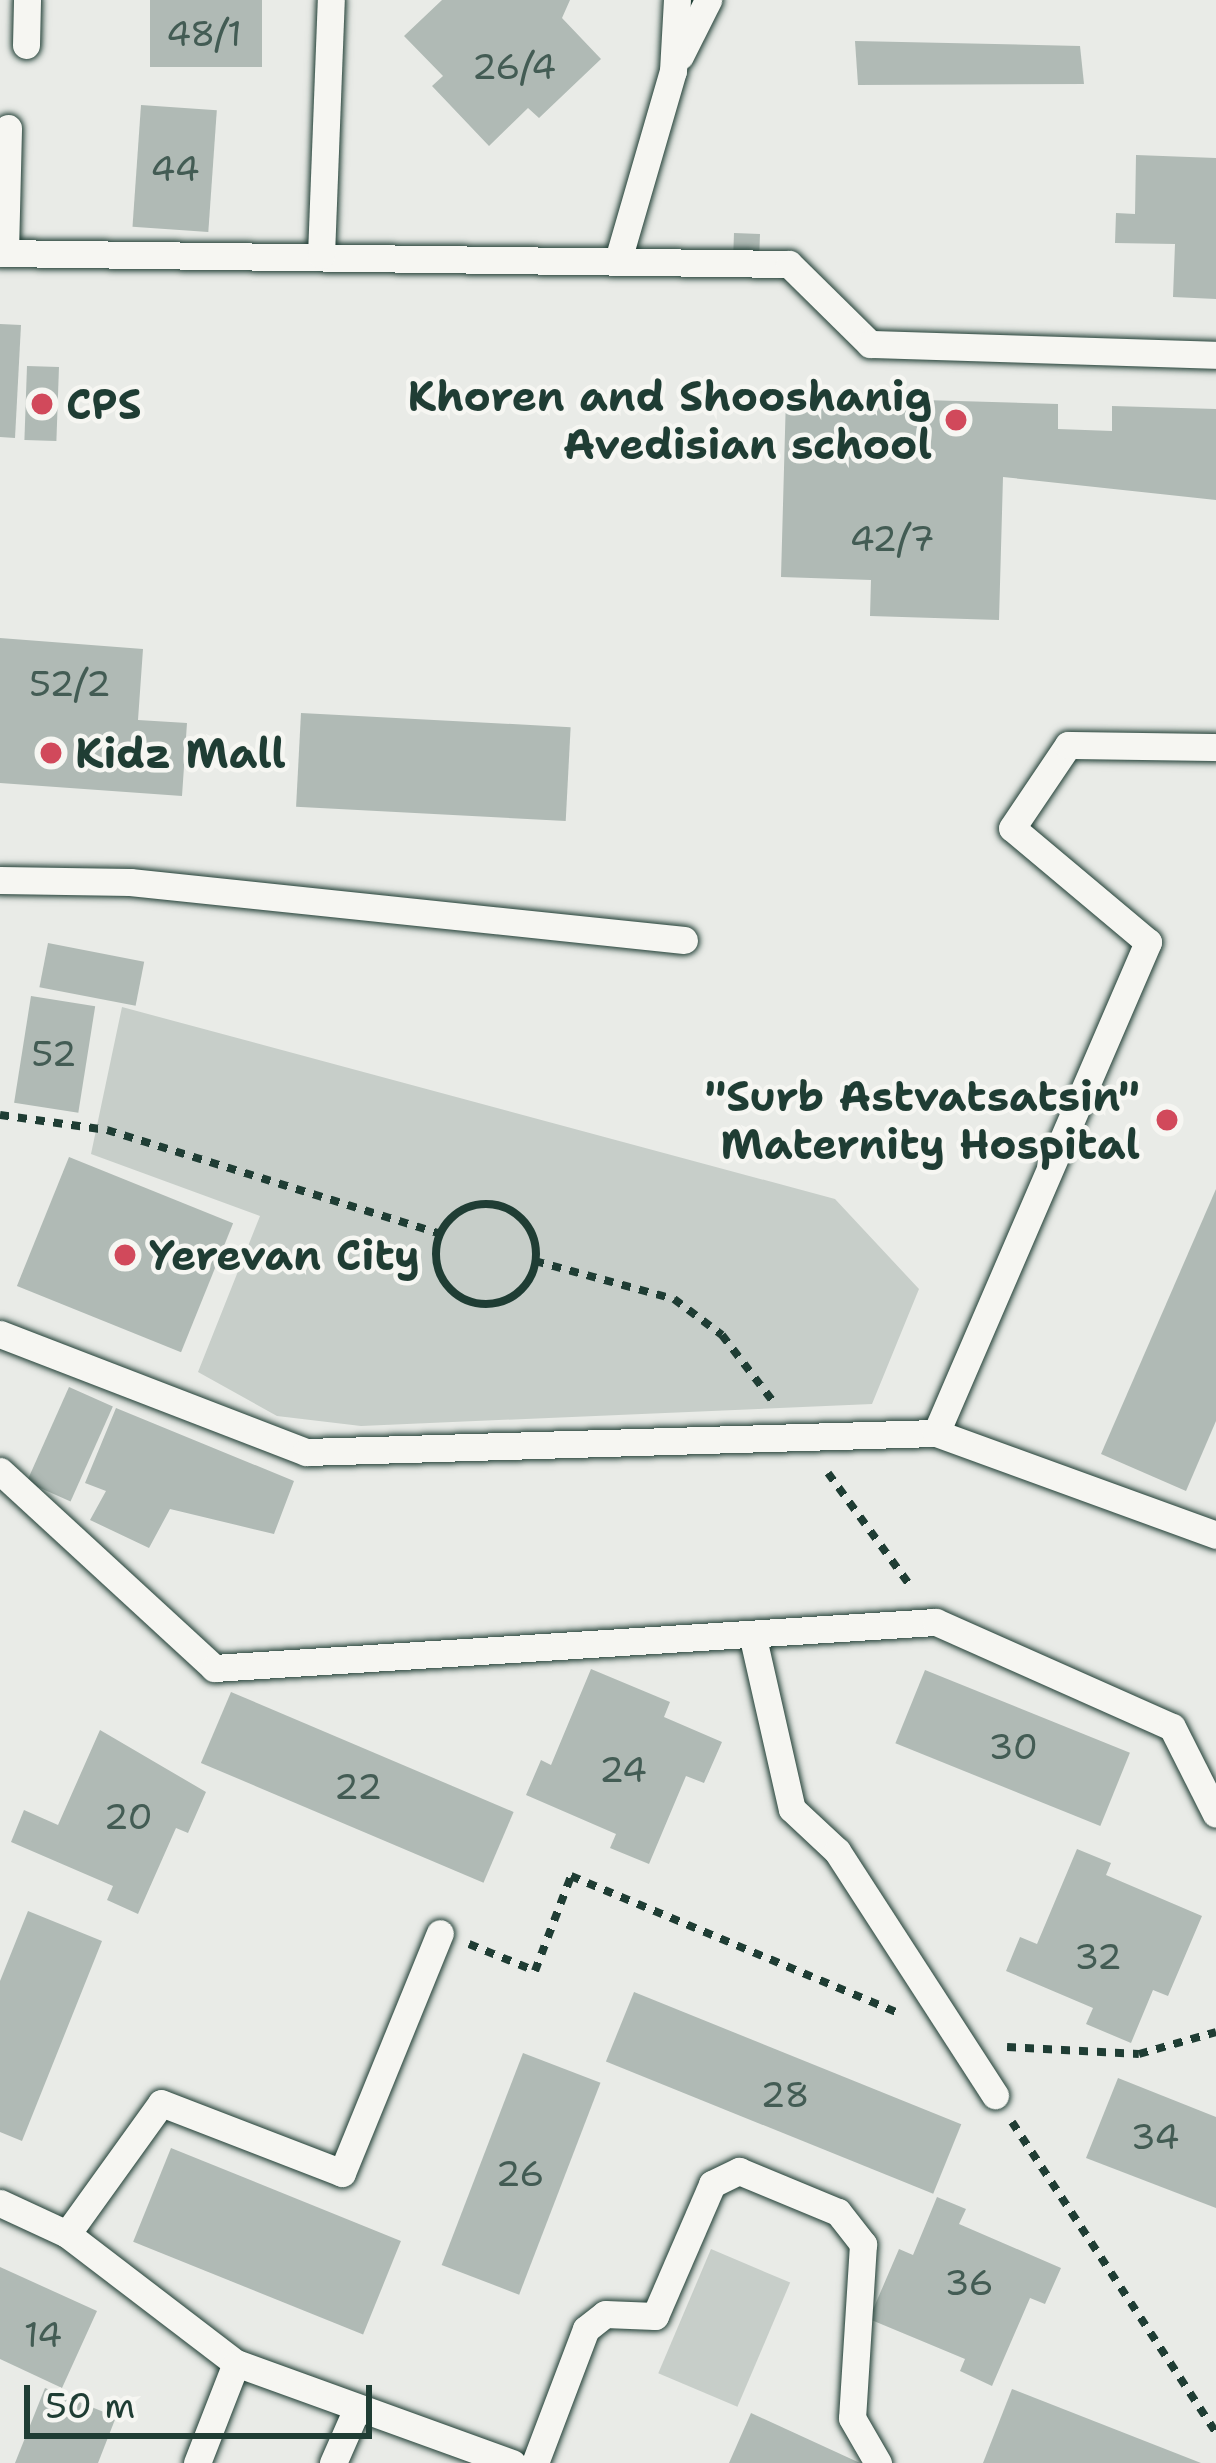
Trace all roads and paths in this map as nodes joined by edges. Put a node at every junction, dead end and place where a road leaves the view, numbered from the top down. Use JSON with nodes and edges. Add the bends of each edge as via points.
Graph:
{"nodes":[{"id":1,"x":27,"y":0,"type":"edge"},
{"id":2,"x":331,"y":0,"type":"edge"},
{"id":3,"x":677,"y":0,"type":"edge"},
{"id":4,"x":708,"y":0,"type":"edge"},
{"id":5,"x":26,"y":44,"type":"dead end"},
{"id":6,"x":673,"y":71,"type":"junction"},
{"id":7,"x":8,"y":128,"type":"dead end"},
{"id":8,"x":2,"y":252,"type":"edge"},
{"id":9,"x":321,"y":255,"type":"junction"},
{"id":10,"x":618,"y":260,"type":"junction"},
{"id":11,"x":1216,"y":355,"type":"edge"},
{"id":12,"x":1216,"y":747,"type":"edge"},
{"id":13,"x":0,"y":880,"type":"edge"},
{"id":14,"x":684,"y":940,"type":"dead end"},
{"id":15,"x":0,"y":1114,"type":"edge"},
{"id":16,"x":440,"y":1234,"type":"junction"},
{"id":17,"x":536,"y":1261,"type":"junction"},
{"id":18,"x":0,"y":1334,"type":"edge"},
{"id":19,"x":796,"y":1431,"type":"junction"},
{"id":20,"x":936,"y":1433,"type":"junction"},
{"id":21,"x":0,"y":1471,"type":"edge"},
{"id":22,"x":1216,"y":1535,"type":"edge"},
{"id":23,"x":936,"y":1622,"type":"junction"},
{"id":24,"x":754,"y":1638,"type":"junction"},
{"id":25,"x":1216,"y":1814,"type":"edge"},
{"id":26,"x":440,"y":1933,"type":"joint"},
{"id":27,"x":1216,"y":2032,"type":"edge"},
{"id":28,"x":958,"y":2038,"type":"junction"},
{"id":29,"x":1028,"y":2051,"type":"dead end"},
{"id":30,"x":995,"y":2096,"type":"joint"},
{"id":31,"x":0,"y":2203,"type":"edge"},
{"id":32,"x":67,"y":2234,"type":"junction"},
{"id":33,"x":236,"y":2363,"type":"junction"},
{"id":34,"x":355,"y":2413,"type":"junction"},
{"id":35,"x":1216,"y":2432,"type":"edge"},
{"id":36,"x":197,"y":2463,"type":"edge"},
{"id":37,"x":333,"y":2463,"type":"edge"},
{"id":38,"x":512,"y":2463,"type":"edge"},
{"id":39,"x":536,"y":2463,"type":"edge"},
{"id":40,"x":878,"y":2463,"type":"edge"}],
"edges":[{"from":1,"to":5,"type":"lane"},
{"from":2,"to":9,"type":"lane"},
{"from":3,"to":6,"type":"lane"},
{"from":4,"to":6,"type":"lane"},
{"from":6,"to":10,"type":"lane"},
{"from":7,"to":8,"type":"lane"},
{"from":8,"to":9,"type":"lane"},
{"from":9,"to":10,"type":"lane"},
{"from":10,"to":11,"type":"lane","via":[[789,264],[870,344]]},
{"from":12,"to":20,"type":"lane","via":[[1067,745],[1012,828],[1148,942]]},
{"from":13,"to":14,"type":"lane","via":[[130,882]]},
{"from":15,"to":16,"type":"path","via":[[107,1130]]},
{"from":16,"to":17,"type":"path","via":[[460,1210],[507,1208],[530,1229]]},
{"from":16,"to":17,"type":"path","via":[[446,1284],[474,1303],[508,1299]]},
{"from":17,"to":19,"type":"path","via":[[674,1299],[722,1334]]},
{"from":18,"to":19,"type":"lane","via":[[306,1452]]},
{"from":19,"to":20,"type":"lane"},
{"from":19,"to":23,"type":"path"},
{"from":20,"to":22,"type":"lane"},
{"from":21,"to":24,"type":"lane","via":[[214,1668]]},
{"from":23,"to":24,"type":"lane"},
{"from":23,"to":25,"type":"lane","via":[[1172,1727]]},
{"from":24,"to":28,"type":"lane","via":[[792,1809],[837,1851]]},
{"from":26,"to":28,"type":"path","via":[[536,1971],[571,1876]]},
{"from":26,"to":32,"type":"lane","via":[[342,2173],[161,2103]]},
{"from":27,"to":29,"type":"path","via":[[1138,2054]]},
{"from":28,"to":30,"type":"lane"},
{"from":30,"to":35,"type":"path"},
{"from":31,"to":32,"type":"lane"},
{"from":32,"to":33,"type":"lane"},
{"from":33,"to":34,"type":"lane"},
{"from":33,"to":36,"type":"lane"},
{"from":34,"to":37,"type":"lane"},
{"from":34,"to":38,"type":"lane"},
{"from":39,"to":40,"type":"lane","via":[[586,2329],[605,2314],[655,2316],[712,2184],[739,2171],[838,2212],[863,2244],[852,2419]]}]}
